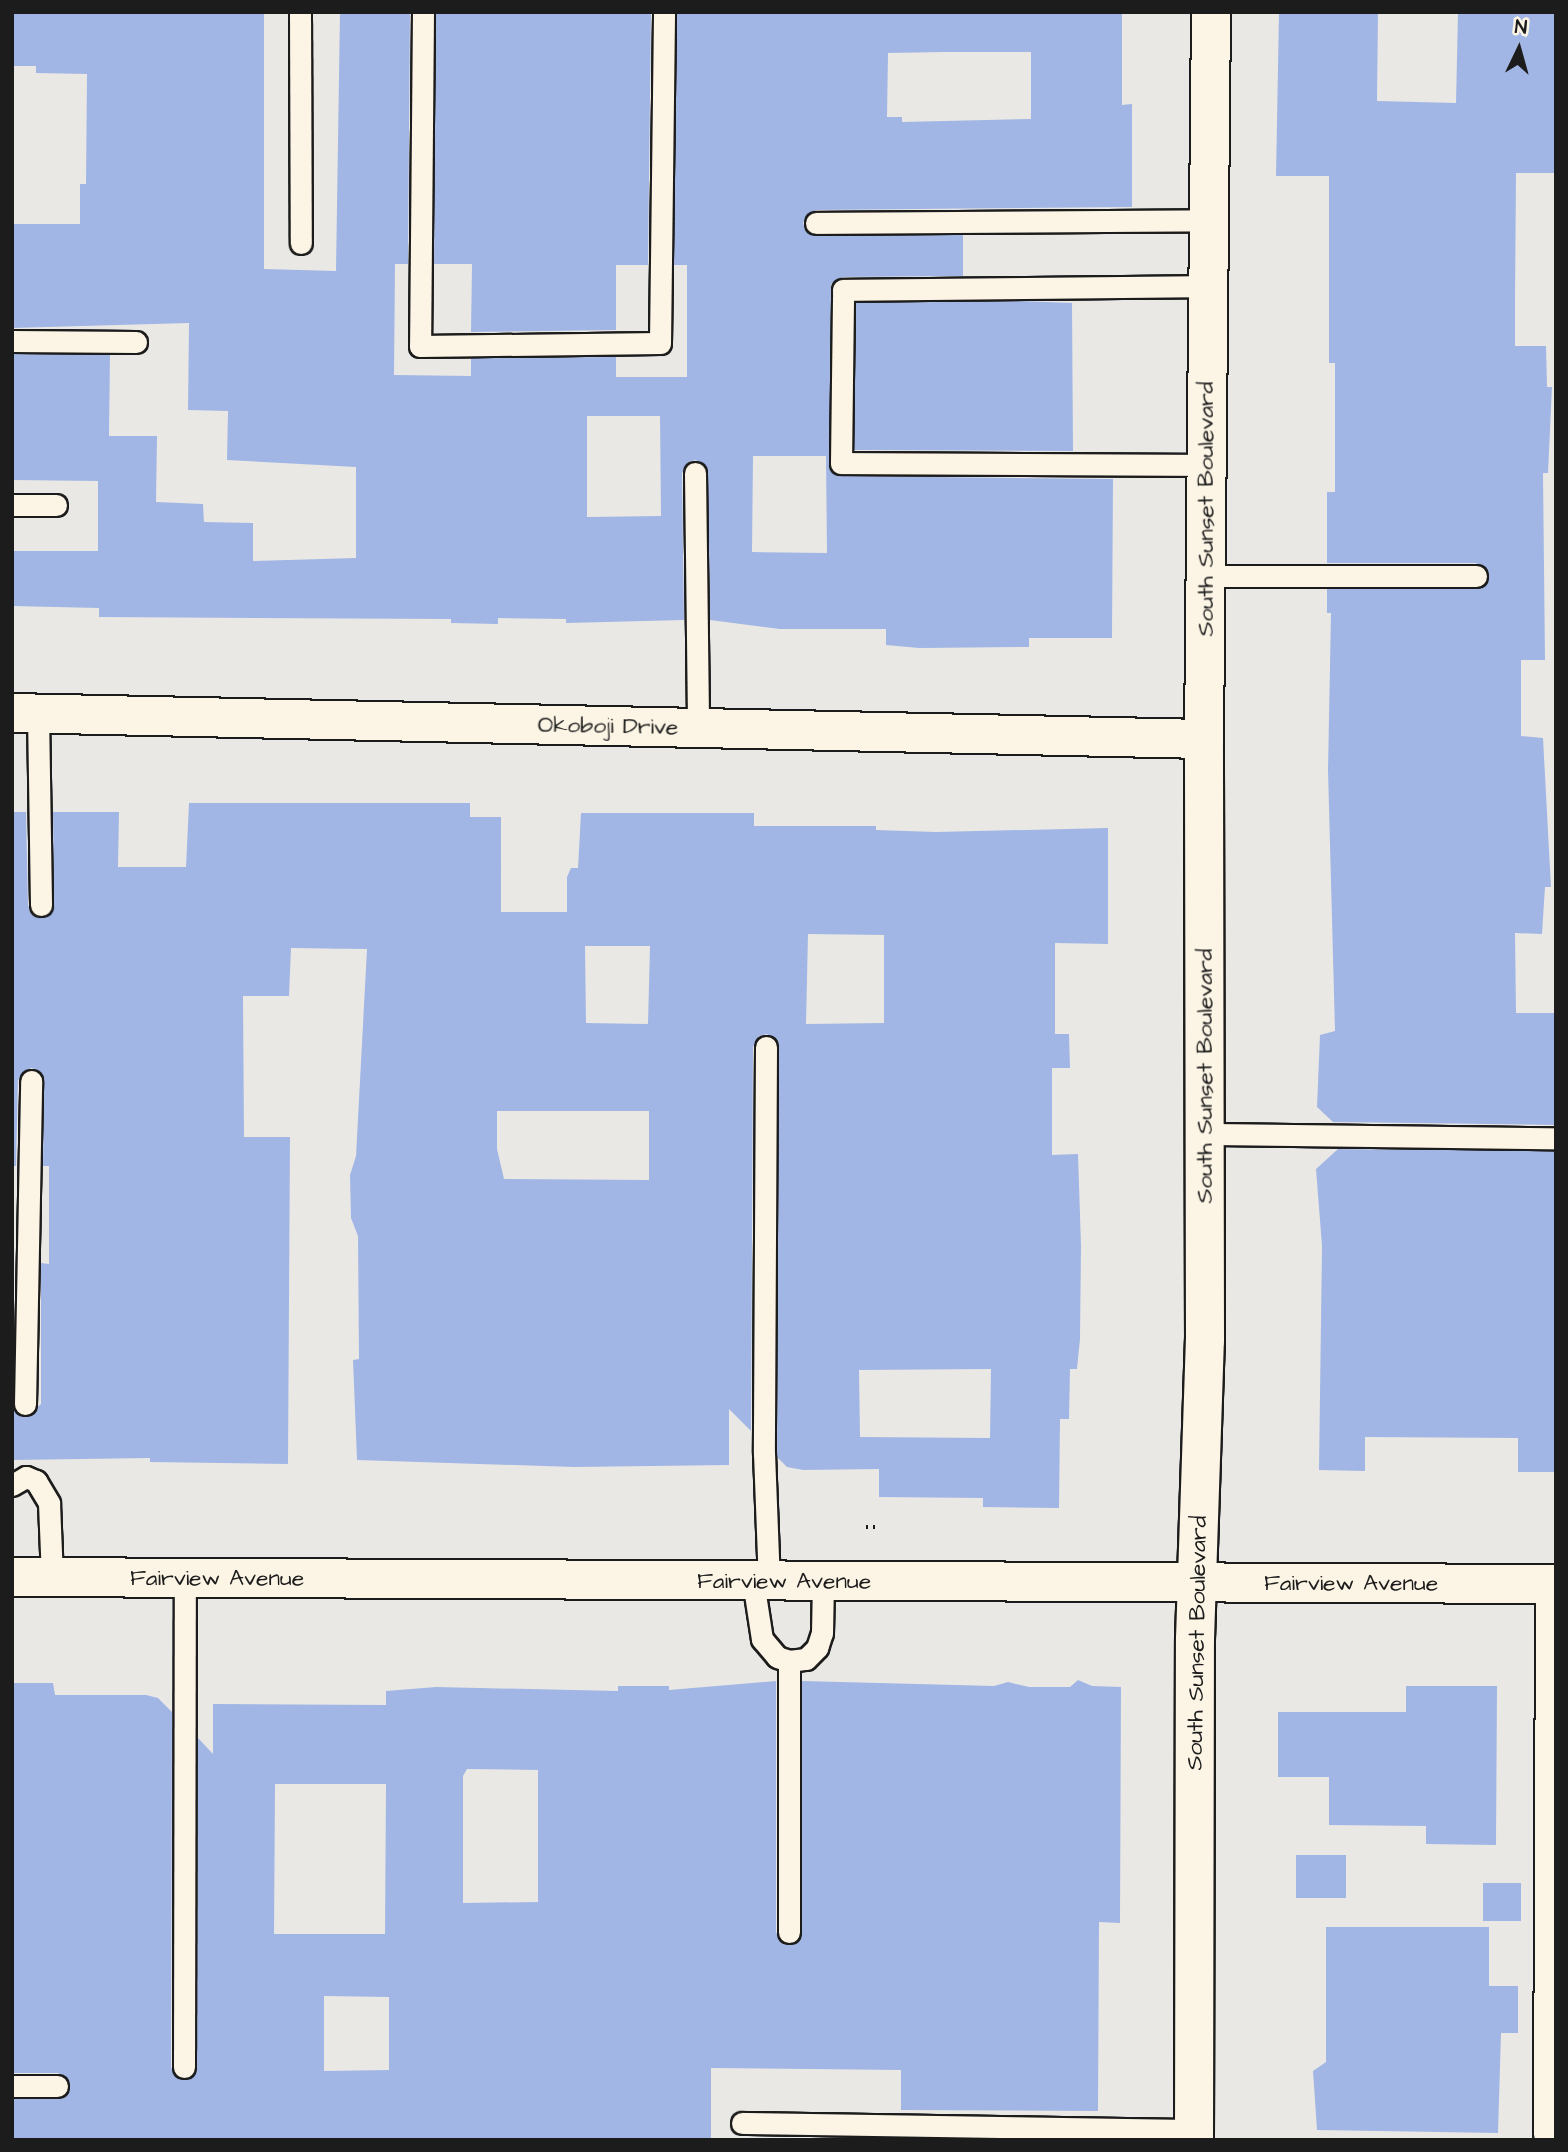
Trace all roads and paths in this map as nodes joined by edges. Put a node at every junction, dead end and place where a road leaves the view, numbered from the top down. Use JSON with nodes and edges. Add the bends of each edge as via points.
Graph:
{"nodes":[{"id":1,"x":300,"y":12,"type":"edge"},
{"id":2,"x":423,"y":12,"type":"edge"},
{"id":3,"x":664,"y":12,"type":"edge"},
{"id":4,"x":1211,"y":12,"type":"edge"},
{"id":5,"x":1209,"y":220,"type":"junction"},
{"id":6,"x":816,"y":223,"type":"dead end"},
{"id":7,"x":301,"y":243,"type":"dead end"},
{"id":8,"x":1208,"y":286,"type":"junction"},
{"id":9,"x":12,"y":341,"type":"edge"},
{"id":10,"x":136,"y":342,"type":"dead end"},
{"id":11,"x":1206,"y":465,"type":"junction"},
{"id":12,"x":695,"y":473,"type":"dead end"},
{"id":13,"x":12,"y":505,"type":"edge"},
{"id":14,"x":56,"y":505,"type":"dead end"},
{"id":15,"x":1206,"y":576,"type":"junction"},
{"id":16,"x":1476,"y":576,"type":"dead end"},
{"id":17,"x":25,"y":713,"type":"edge"},
{"id":18,"x":698,"y":728,"type":"junction"},
{"id":19,"x":1203,"y":739,"type":"junction"},
{"id":20,"x":41,"y":905,"type":"dead end"},
{"id":21,"x":766,"y":1046,"type":"dead end"},
{"id":22,"x":31,"y":1081,"type":"dead end"},
{"id":23,"x":1205,"y":1134,"type":"junction"},
{"id":24,"x":1556,"y":1138,"type":"edge"},
{"id":25,"x":24,"y":1404,"type":"dead end"},
{"id":26,"x":21,"y":1473,"type":"edge"},
{"id":27,"x":866,"y":1527,"type":"dead end"},
{"id":28,"x":880,"y":1527,"type":"dead end"},
{"id":29,"x":12,"y":1577,"type":"edge"},
{"id":30,"x":52,"y":1577,"type":"junction"},
{"id":31,"x":185,"y":1578,"type":"junction"},
{"id":32,"x":761,"y":1581,"type":"junction"},
{"id":33,"x":823,"y":1581,"type":"junction"},
{"id":34,"x":1197,"y":1582,"type":"junction"},
{"id":35,"x":1551,"y":1584,"type":"edge"},
{"id":36,"x":789,"y":1661,"type":"junction"},
{"id":37,"x":789,"y":1933,"type":"dead end"},
{"id":38,"x":184,"y":2067,"type":"dead end"},
{"id":39,"x":12,"y":2086,"type":"edge"},
{"id":40,"x":57,"y":2086,"type":"dead end"},
{"id":41,"x":742,"y":2123,"type":"dead end"},
{"id":42,"x":1544,"y":2134,"type":"dead end"},
{"id":43,"x":1194,"y":2135,"type":"edge"}],
"edges":[{"from":1,"to":7,"type":"lane"},
{"from":2,"to":3,"type":"lane","via":[[420,346],[660,342]]},
{"from":4,"to":5,"type":"street","name":"South Sunset Boulevard"},
{"from":5,"to":6,"type":"lane"},
{"from":5,"to":8,"type":"street","name":"South Sunset Boulevard"},
{"from":8,"to":11,"type":"street","name":"South Sunset Boulevard"},
{"from":8,"to":11,"type":"lane","via":[[843,290],[841,463]]},
{"from":9,"to":10,"type":"lane"},
{"from":11,"to":15,"type":"street","name":"South Sunset Boulevard"},
{"from":12,"to":18,"type":"lane"},
{"from":13,"to":14,"type":"lane"},
{"from":15,"to":16,"type":"lane"},
{"from":15,"to":19,"type":"street","name":"South Sunset Boulevard"},
{"from":17,"to":18,"type":"street","name":"Okoboji Drive"},
{"from":17,"to":20,"type":"lane"},
{"from":18,"to":19,"type":"street","name":"Okoboji Drive"},
{"from":19,"to":23,"type":"street","name":"South Sunset Boulevard"},
{"from":21,"to":32,"type":"lane"},
{"from":22,"to":25,"type":"lane"},
{"from":23,"to":24,"type":"lane"},
{"from":23,"to":34,"type":"street","name":"South Sunset Boulevard","via":[[1205,1340]]},
{"from":26,"to":30,"type":"lane","via":[[36,1481],[49,1503]]},
{"from":27,"to":28,"type":"path"},
{"from":29,"to":30,"type":"street","name":"Fairview Avenue"},
{"from":30,"to":31,"type":"street","name":"Fairview Avenue"},
{"from":31,"to":32,"type":"street","name":"Fairview Avenue"},
{"from":31,"to":38,"type":"lane"},
{"from":32,"to":33,"type":"street","name":"Fairview Avenue"},
{"from":32,"to":36,"type":"lane","via":[[762,1639],[777,1657]]},
{"from":33,"to":34,"type":"street","name":"Fairview Avenue"},
{"from":33,"to":36,"type":"lane","via":[[822,1633],[817,1648],[806,1659]]},
{"from":34,"to":35,"type":"street","name":"Fairview Avenue"},
{"from":34,"to":43,"type":"street","name":"South Sunset Boulevard"},
{"from":35,"to":42,"type":"lane"},
{"from":36,"to":37,"type":"lane"},
{"from":39,"to":40,"type":"lane"},
{"from":41,"to":43,"type":"lane"}]}
